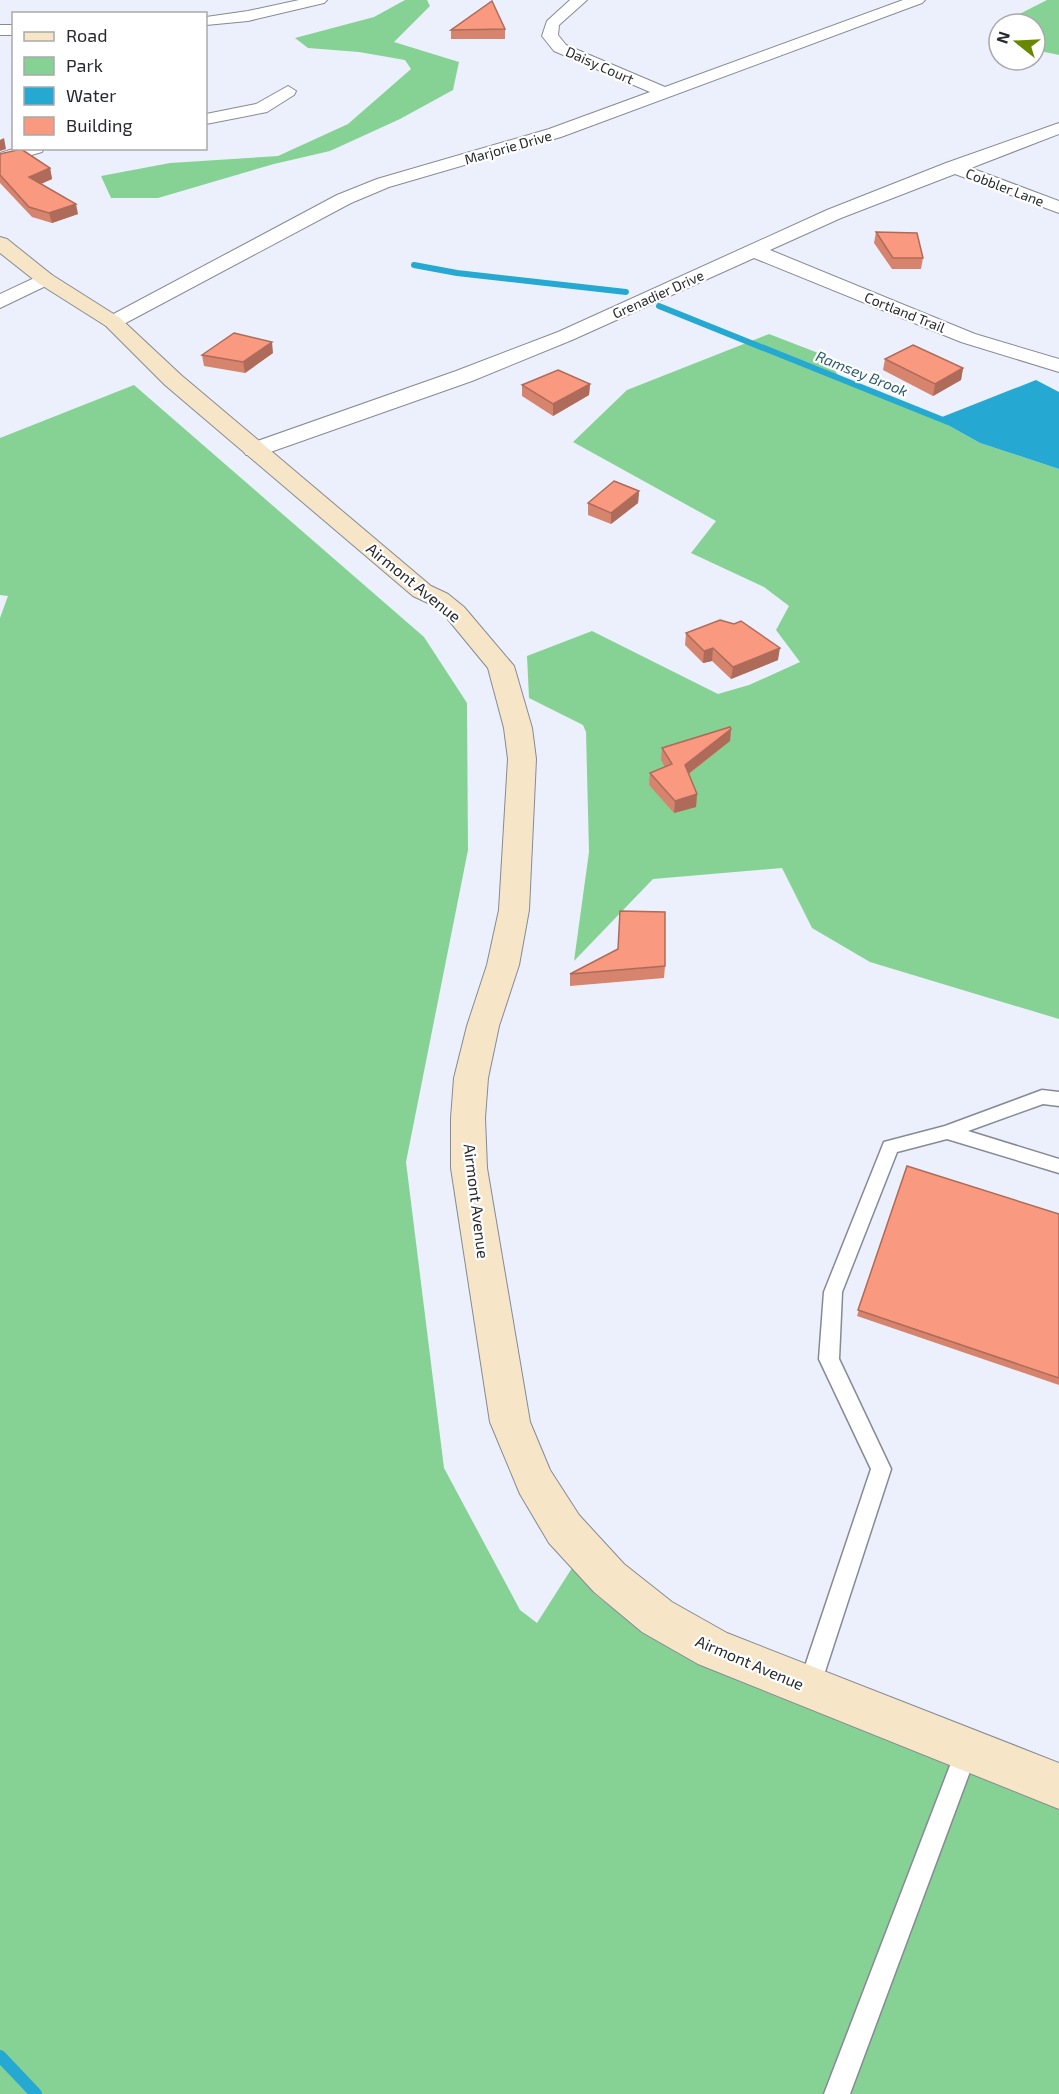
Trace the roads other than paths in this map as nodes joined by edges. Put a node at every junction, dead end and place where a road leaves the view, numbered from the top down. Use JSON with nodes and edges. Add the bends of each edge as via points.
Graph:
{"nodes":[{"id":1,"x":320,"y":0,"type":"edge"},
{"id":2,"x":579,"y":0,"type":"edge"},
{"id":3,"x":917,"y":0,"type":"edge"},
{"id":4,"x":207,"y":21,"type":"edge"},
{"id":5,"x":288,"y":91,"type":"dead end"},
{"id":6,"x":665,"y":93,"type":"junction"},
{"id":7,"x":207,"y":119,"type":"edge"},
{"id":8,"x":1059,"y":128,"type":"edge"},
{"id":9,"x":29,"y":150,"type":"edge"},
{"id":10,"x":0,"y":159,"type":"edge"},
{"id":11,"x":952,"y":167,"type":"junction"},
{"id":12,"x":1059,"y":207,"type":"edge"},
{"id":13,"x":0,"y":243,"type":"edge"},
{"id":14,"x":754,"y":251,"type":"junction"},
{"id":15,"x":45,"y":279,"type":"junction"},
{"id":16,"x":0,"y":302,"type":"edge"},
{"id":17,"x":113,"y":322,"type":"junction"},
{"id":18,"x":1059,"y":366,"type":"edge"},
{"id":19,"x":254,"y":450,"type":"junction"},
{"id":20,"x":1059,"y":1099,"type":"edge"},
{"id":21,"x":947,"y":1132,"type":"junction"},
{"id":22,"x":1059,"y":1166,"type":"edge"},
{"id":23,"x":809,"y":1687,"type":"junction"},
{"id":24,"x":967,"y":1749,"type":"junction"},
{"id":25,"x":1059,"y":1786,"type":"edge"},
{"id":26,"x":837,"y":2094,"type":"edge"}],
"edges":[{"from":1,"to":4,"type":"street"},
{"from":2,"to":6,"type":"street","name":"Daisy Court","via":[[552,24],[550,36],[560,48]]},
{"from":3,"to":6,"type":"street","name":"Marjorie Drive"},
{"from":5,"to":7,"type":"street","via":[[261,108]]},
{"from":6,"to":17,"type":"street","name":"Marjorie Drive","via":[[555,133],[364,191]]},
{"from":8,"to":11,"type":"street","name":"Grenadier Drive"},
{"from":9,"to":10,"type":"street"},
{"from":11,"to":12,"type":"street","name":"Cobbler Lane"},
{"from":11,"to":14,"type":"street","name":"Grenadier Drive"},
{"from":13,"to":15,"type":"street","name":"Airmont Avenue"},
{"from":14,"to":18,"type":"street","name":"Cortland Trail","via":[[968,338]]},
{"from":14,"to":19,"type":"street","name":"Grenadier Drive","via":[[464,376]]},
{"from":15,"to":16,"type":"street"},
{"from":15,"to":17,"type":"street","name":"Airmont Avenue"},
{"from":17,"to":19,"type":"street","name":"Airmont Avenue"},
{"from":19,"to":23,"type":"street","name":"Airmont Avenue","via":[[422,591],[439,598],[455,612],[501,666],[510,694],[522,759],[518,868],[503,965],[471,1078],[469,1168],[510,1422],[534,1481],[564,1529],[609,1578],[657,1617],[712,1649]]},
{"from":20,"to":21,"type":"lane","via":[[1042,1097]]},
{"from":21,"to":22,"type":"lane"},
{"from":21,"to":23,"type":"lane","via":[[890,1147],[833,1292],[829,1359],[882,1469]]},
{"from":23,"to":24,"type":"street","name":"Airmont Avenue"},
{"from":24,"to":25,"type":"street","name":"Airmont Avenue"},
{"from":24,"to":26,"type":"lane"}]}
